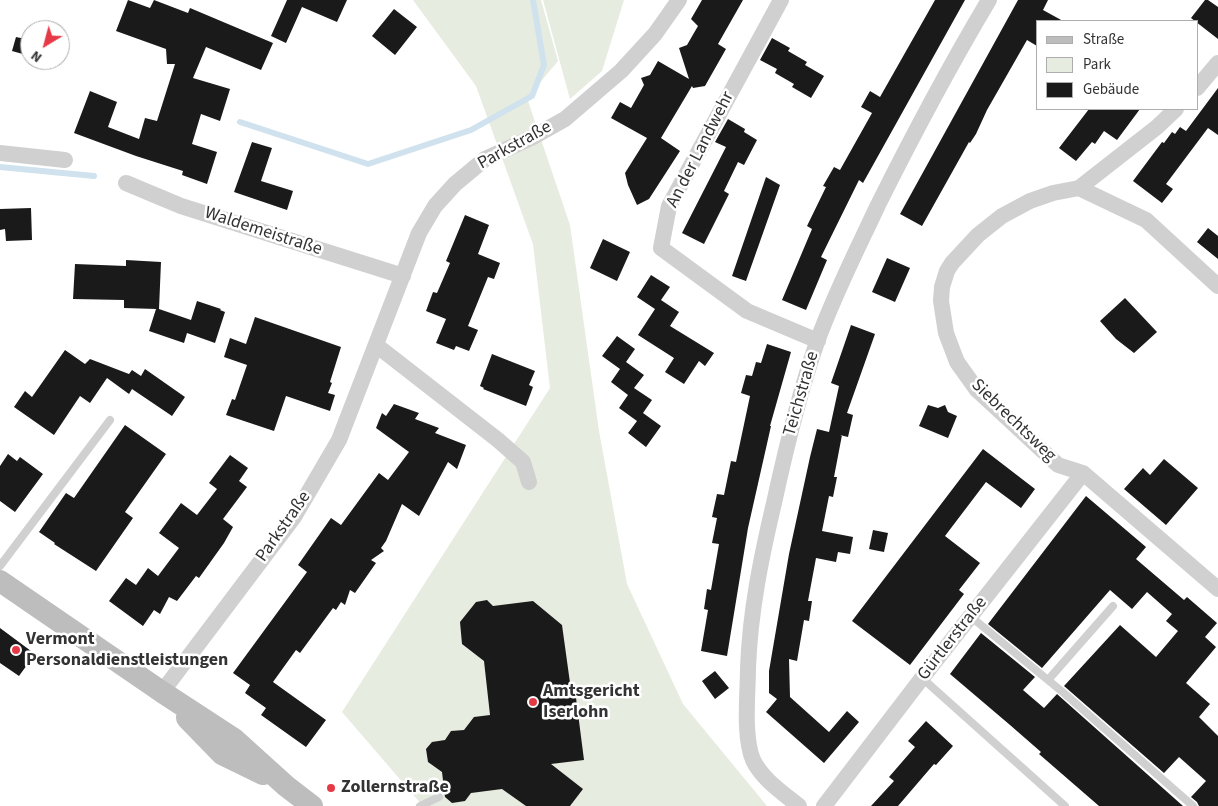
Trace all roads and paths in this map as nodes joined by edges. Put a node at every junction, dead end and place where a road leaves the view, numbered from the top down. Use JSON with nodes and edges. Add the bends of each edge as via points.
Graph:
{"nodes":[{"id":1,"x":679,"y":0,"type":"edge"},
{"id":2,"x":781,"y":0,"type":"edge"},
{"id":3,"x":989,"y":0,"type":"edge"},
{"id":4,"x":1218,"y":63,"type":"edge"},
{"id":5,"x":1198,"y":87,"type":"edge"},
{"id":6,"x":1175,"y":110,"type":"edge"},
{"id":7,"x":0,"y":153,"type":"edge"},
{"id":8,"x":65,"y":160,"type":"dead end"},
{"id":9,"x":126,"y":183,"type":"dead end"},
{"id":10,"x":1080,"y":188,"type":"junction"},
{"id":11,"x":402,"y":276,"type":"junction"},
{"id":12,"x":1218,"y":286,"type":"edge"},
{"id":13,"x":818,"y":341,"type":"junction"},
{"id":14,"x":376,"y":345,"type":"junction"},
{"id":15,"x":110,"y":420,"type":"dead end"},
{"id":16,"x":1083,"y":473,"type":"junction"},
{"id":17,"x":529,"y":482,"type":"dead end"},
{"id":18,"x":0,"y":566,"type":"edge"},
{"id":19,"x":0,"y":581,"type":"edge"},
{"id":20,"x":1218,"y":589,"type":"edge"},
{"id":21,"x":1113,"y":606,"type":"dead end"},
{"id":22,"x":970,"y":616,"type":"junction"},
{"id":23,"x":922,"y":678,"type":"junction"},
{"id":24,"x":1048,"y":680,"type":"junction"},
{"id":25,"x":162,"y":692,"type":"junction"},
{"id":26,"x":439,"y":797,"type":"dead end"},
{"id":27,"x":312,"y":806,"type":"edge"},
{"id":28,"x":420,"y":806,"type":"edge"},
{"id":29,"x":799,"y":806,"type":"edge"},
{"id":30,"x":824,"y":806,"type":"edge"},
{"id":31,"x":1066,"y":806,"type":"edge"},
{"id":32,"x":1193,"y":806,"type":"edge"}],
"edges":[{"from":1,"to":11,"type":"street","name":"Parkstraße","via":[[655,34],[576,110],[533,137],[485,159],[455,184],[435,206],[419,232]]},
{"from":2,"to":13,"type":"street","name":"An der Landwehr","via":[[669,206],[661,248],[747,311]]},
{"from":3,"to":13,"type":"street","name":"Teichstraße","via":[[906,150],[850,262]]},
{"from":4,"to":5,"type":"street"},
{"from":6,"to":10,"type":"street"},
{"from":7,"to":8,"type":"street"},
{"from":9,"to":11,"type":"street","name":"Waldemeistraße","via":[[181,206]]},
{"from":10,"to":12,"type":"street","via":[[1146,220]]},
{"from":10,"to":16,"type":"street","name":"Siebrechtsweg","via":[[1030,201],[1002,216],[978,235],[947,271],[941,301],[946,333],[957,362],[977,390],[1058,465]]},
{"from":11,"to":14,"type":"street","name":"Parkstraße"},
{"from":13,"to":29,"type":"street","name":"Teichstraße","via":[[793,419],[762,554],[753,605],[749,658],[747,720],[754,761],[766,778]]},
{"from":14,"to":17,"type":"street","via":[[523,462]]},
{"from":14,"to":25,"type":"street","name":"Parkstraße","via":[[339,440],[294,517]]},
{"from":15,"to":18,"type":"lane"},
{"from":16,"to":20,"type":"street"},
{"from":16,"to":22,"type":"street","name":"Gürtlerstraße"},
{"from":19,"to":25,"type":"main road"},
{"from":21,"to":24,"type":"lane"},
{"from":22,"to":23,"type":"street","name":"Gürtlerstraße"},
{"from":22,"to":24,"type":"lane"},
{"from":23,"to":30,"type":"street","name":"Gürtlerstraße"},
{"from":23,"to":31,"type":"lane"},
{"from":24,"to":32,"type":"lane"},
{"from":25,"to":27,"type":"main road","via":[[234,739]]},
{"from":26,"to":28,"type":"lane"}]}
